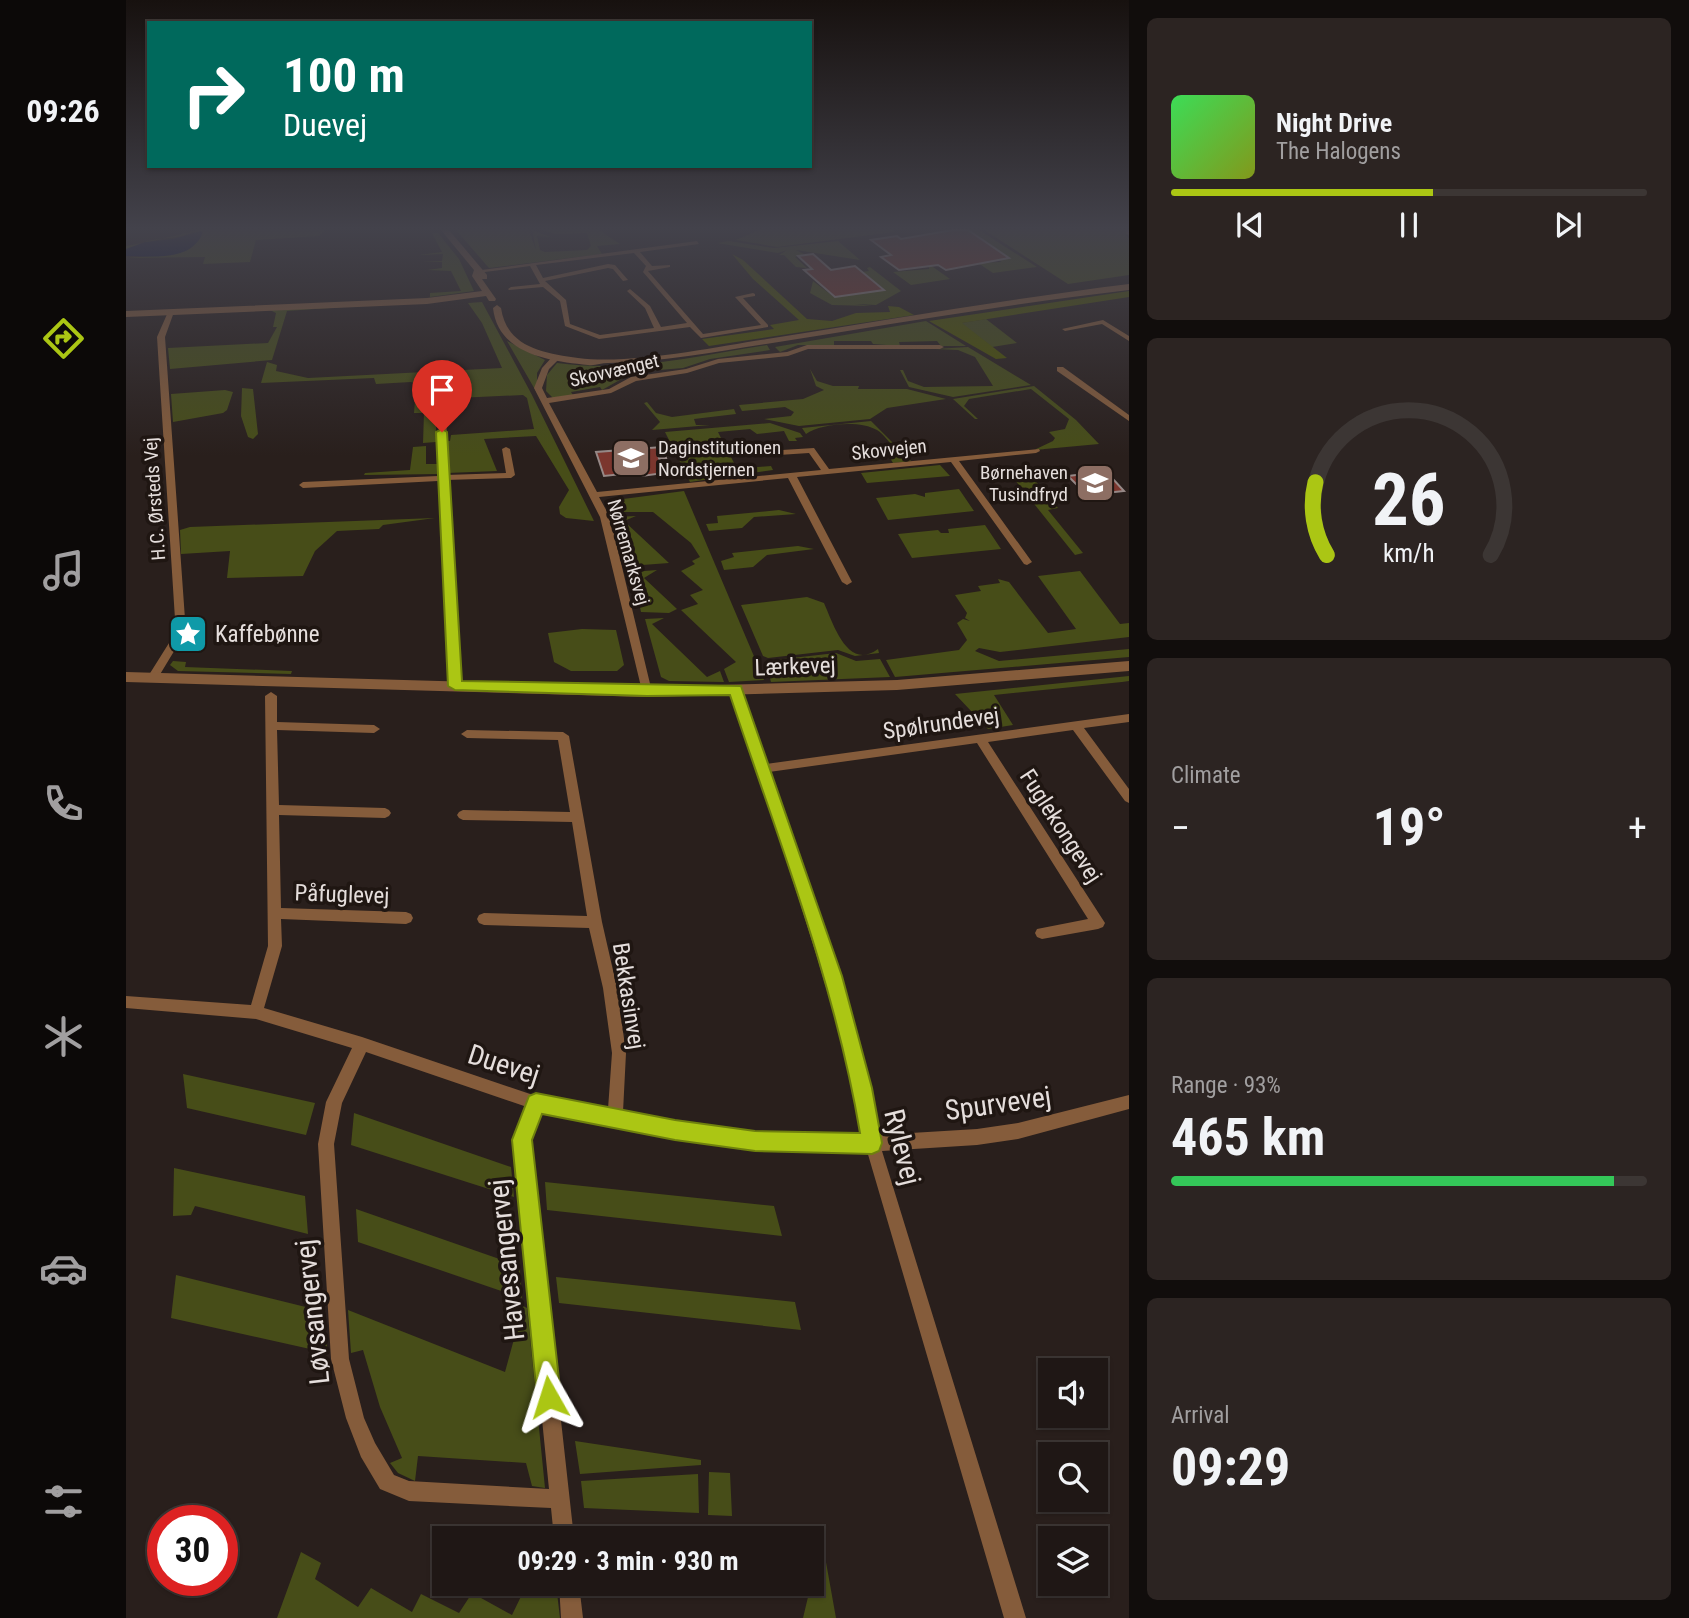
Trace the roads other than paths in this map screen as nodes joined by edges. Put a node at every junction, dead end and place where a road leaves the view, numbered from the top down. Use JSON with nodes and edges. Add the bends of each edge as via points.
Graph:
{"nodes":[{"id":1,"x":322,"y":306,"type":"edge"},
{"id":2,"x":496,"y":306,"type":"edge"},
{"id":3,"x":564,"y":306,"type":"edge"},
{"id":4,"x":647,"y":306,"type":"edge"},
{"id":5,"x":674,"y":306,"type":"edge"},
{"id":6,"x":746,"y":306,"type":"edge"},
{"id":7,"x":1002,"y":306,"type":"edge"},
{"id":8,"x":171,"y":312,"type":"junction"},
{"id":9,"x":126,"y":314,"type":"edge"},
{"id":10,"x":691,"y":325,"type":"junction"},
{"id":11,"x":658,"y":328,"type":"junction"},
{"id":12,"x":1065,"y":329,"type":"dead end"},
{"id":13,"x":1129,"y":339,"type":"edge"},
{"id":14,"x":940,"y":347,"type":"dead end"},
{"id":15,"x":555,"y":357,"type":"junction"},
{"id":16,"x":1060,"y":369,"type":"dead end"},
{"id":17,"x":544,"y":401,"type":"junction"},
{"id":18,"x":443,"y":402,"type":"dead end"},
{"id":19,"x":1129,"y":419,"type":"edge"},
{"id":20,"x":506,"y":449,"type":"dead end"},
{"id":21,"x":1036,"y":451,"type":"dead end"},
{"id":22,"x":766,"y":454,"type":"dead end"},
{"id":23,"x":954,"y":460,"type":"junction"},
{"id":24,"x":827,"y":473,"type":"junction"},
{"id":25,"x":792,"y":477,"type":"junction"},
{"id":26,"x":442,"y":478,"type":"junction"},
{"id":27,"x":303,"y":485,"type":"dead end"},
{"id":28,"x":595,"y":495,"type":"junction"},
{"id":29,"x":1027,"y":562,"type":"dead end"},
{"id":30,"x":847,"y":582,"type":"dead end"},
{"id":31,"x":1129,"y":666,"type":"edge"},
{"id":32,"x":126,"y":678,"type":"edge"},
{"id":33,"x":152,"y":678,"type":"junction"},
{"id":34,"x":455,"y":686,"type":"junction"},
{"id":35,"x":736,"y":690,"type":"junction"},
{"id":36,"x":647,"y":692,"type":"junction"},
{"id":37,"x":271,"y":696,"type":"dead end"},
{"id":38,"x":1129,"y":718,"type":"edge"},
{"id":39,"x":1074,"y":724,"type":"junction"},
{"id":40,"x":272,"y":726,"type":"junction"},
{"id":41,"x":374,"y":729,"type":"dead end"},
{"id":42,"x":467,"y":734,"type":"dead end"},
{"id":43,"x":980,"y":739,"type":"junction"},
{"id":44,"x":760,"y":768,"type":"junction"},
{"id":45,"x":1129,"y":798,"type":"edge"},
{"id":46,"x":274,"y":810,"type":"junction"},
{"id":47,"x":385,"y":813,"type":"dead end"},
{"id":48,"x":463,"y":815,"type":"dead end"},
{"id":49,"x":577,"y":817,"type":"junction"},
{"id":50,"x":277,"y":913,"type":"junction"},
{"id":51,"x":406,"y":918,"type":"dead end"},
{"id":52,"x":484,"y":919,"type":"dead end"},
{"id":53,"x":595,"y":922,"type":"junction"},
{"id":54,"x":1042,"y":933,"type":"dead end"},
{"id":55,"x":126,"y":1002,"type":"edge"},
{"id":56,"x":256,"y":1012,"type":"junction"},
{"id":57,"x":362,"y":1044,"type":"junction"},
{"id":58,"x":1129,"y":1102,"type":"edge"},
{"id":59,"x":536,"y":1103,"type":"junction"},
{"id":60,"x":614,"y":1118,"type":"junction"},
{"id":61,"x":872,"y":1143,"type":"junction"},
{"id":62,"x":560,"y":1499,"type":"junction"},
{"id":63,"x":563,"y":1526,"type":"edge"},
{"id":64,"x":570,"y":1596,"type":"edge"},
{"id":65,"x":572,"y":1618,"type":"edge"},
{"id":66,"x":1015,"y":1618,"type":"edge"}],
"edges":[{"from":1,"to":8,"type":"street"},
{"from":2,"to":15,"type":"street","via":[[500,323],[515,341],[529,351]]},
{"from":3,"to":11,"type":"street","via":[[567,325],[591,335]]},
{"from":4,"to":11,"type":"street"},
{"from":5,"to":10,"type":"street"},
{"from":6,"to":10,"type":"street","via":[[766,326],[701,336]]},
{"from":7,"to":15,"type":"street","via":[[631,364],[597,365]]},
{"from":8,"to":9,"type":"street"},
{"from":8,"to":33,"type":"street","name":"H.C. Ørsteds Vej","via":[[161,337],[180,619],[174,643]]},
{"from":10,"to":11,"type":"street"},
{"from":12,"to":13,"type":"street","via":[[1103,323]]},
{"from":14,"to":17,"type":"street","name":"Skovvænget","via":[[807,347],[789,354],[718,360],[687,371],[634,379],[611,391]]},
{"from":15,"to":17,"type":"street","via":[[538,383]]},
{"from":16,"to":19,"type":"street"},
{"from":17,"to":28,"type":"street","name":"Nørremarksvej"},
{"from":18,"to":26,"type":"street"},
{"from":20,"to":26,"type":"street","via":[[511,475]]},
{"from":21,"to":23,"type":"street","name":"Skovvejen"},
{"from":22,"to":24,"type":"street","name":"Skovvejen","via":[[811,450]]},
{"from":23,"to":24,"type":"street","name":"Skovvejen"},
{"from":23,"to":29,"type":"street","name":"Skovvejen"},
{"from":24,"to":25,"type":"street","name":"Skovvejen"},
{"from":25,"to":28,"type":"street","name":"Skovvejen"},
{"from":25,"to":30,"type":"street"},
{"from":26,"to":27,"type":"street"},
{"from":26,"to":34,"type":"street"},
{"from":28,"to":36,"type":"street","name":"Nørremarksvej","via":[[608,526]]},
{"from":31,"to":35,"type":"street","name":"Lærkevej","via":[[947,682]]},
{"from":32,"to":33,"type":"street","name":"Lærkevej"},
{"from":33,"to":34,"type":"street","name":"Lærkevej"},
{"from":34,"to":36,"type":"street","name":"Lærkevej"},
{"from":35,"to":36,"type":"street","name":"Lærkevej"},
{"from":35,"to":44,"type":"street","name":"Rylevej"},
{"from":37,"to":40,"type":"street","name":"Påfuglevej"},
{"from":38,"to":39,"type":"street","name":"Spølrundevej"},
{"from":39,"to":43,"type":"street","name":"Spølrundevej"},
{"from":39,"to":45,"type":"street"},
{"from":40,"to":41,"type":"street"},
{"from":40,"to":46,"type":"street","name":"Påfuglevej"},
{"from":42,"to":49,"type":"street","name":"Bekkasinvej","via":[[564,736]]},
{"from":43,"to":44,"type":"street","name":"Spølrundevej"},
{"from":43,"to":54,"type":"street","name":"Fuglekongevej","via":[[1098,923]]},
{"from":44,"to":61,"type":"street","name":"Rylevej","via":[[832,976]]},
{"from":46,"to":47,"type":"street"},
{"from":46,"to":50,"type":"street","name":"Påfuglevej"},
{"from":48,"to":49,"type":"street"},
{"from":49,"to":53,"type":"street","name":"Bekkasinvej"},
{"from":50,"to":51,"type":"street","name":"Påfuglevej"},
{"from":50,"to":56,"type":"street","name":"Påfuglevej","via":[[271,966]]},
{"from":52,"to":53,"type":"street","name":"Bekkasinvej"},
{"from":53,"to":60,"type":"street","name":"Bekkasinvej","via":[[619,1053]]},
{"from":55,"to":56,"type":"street","name":"Duevej"},
{"from":56,"to":57,"type":"street","name":"Duevej"},
{"from":57,"to":59,"type":"street","name":"Duevej"},
{"from":57,"to":62,"type":"street","name":"Løvsangervej","via":[[334,1102],[326,1144],[341,1359],[368,1450],[387,1482],[409,1491]]},
{"from":58,"to":61,"type":"street","name":"Spurvevej","via":[[1018,1131]]},
{"from":59,"to":60,"type":"street","name":"Duevej"},
{"from":59,"to":62,"type":"street","name":"Havesangervej","via":[[522,1140]]},
{"from":60,"to":61,"type":"street","name":"Duevej","via":[[755,1141]]},
{"from":61,"to":66,"type":"street","name":"Rylevej"},
{"from":62,"to":63,"type":"street","name":"Havesangervej"},
{"from":64,"to":65,"type":"street"}]}
